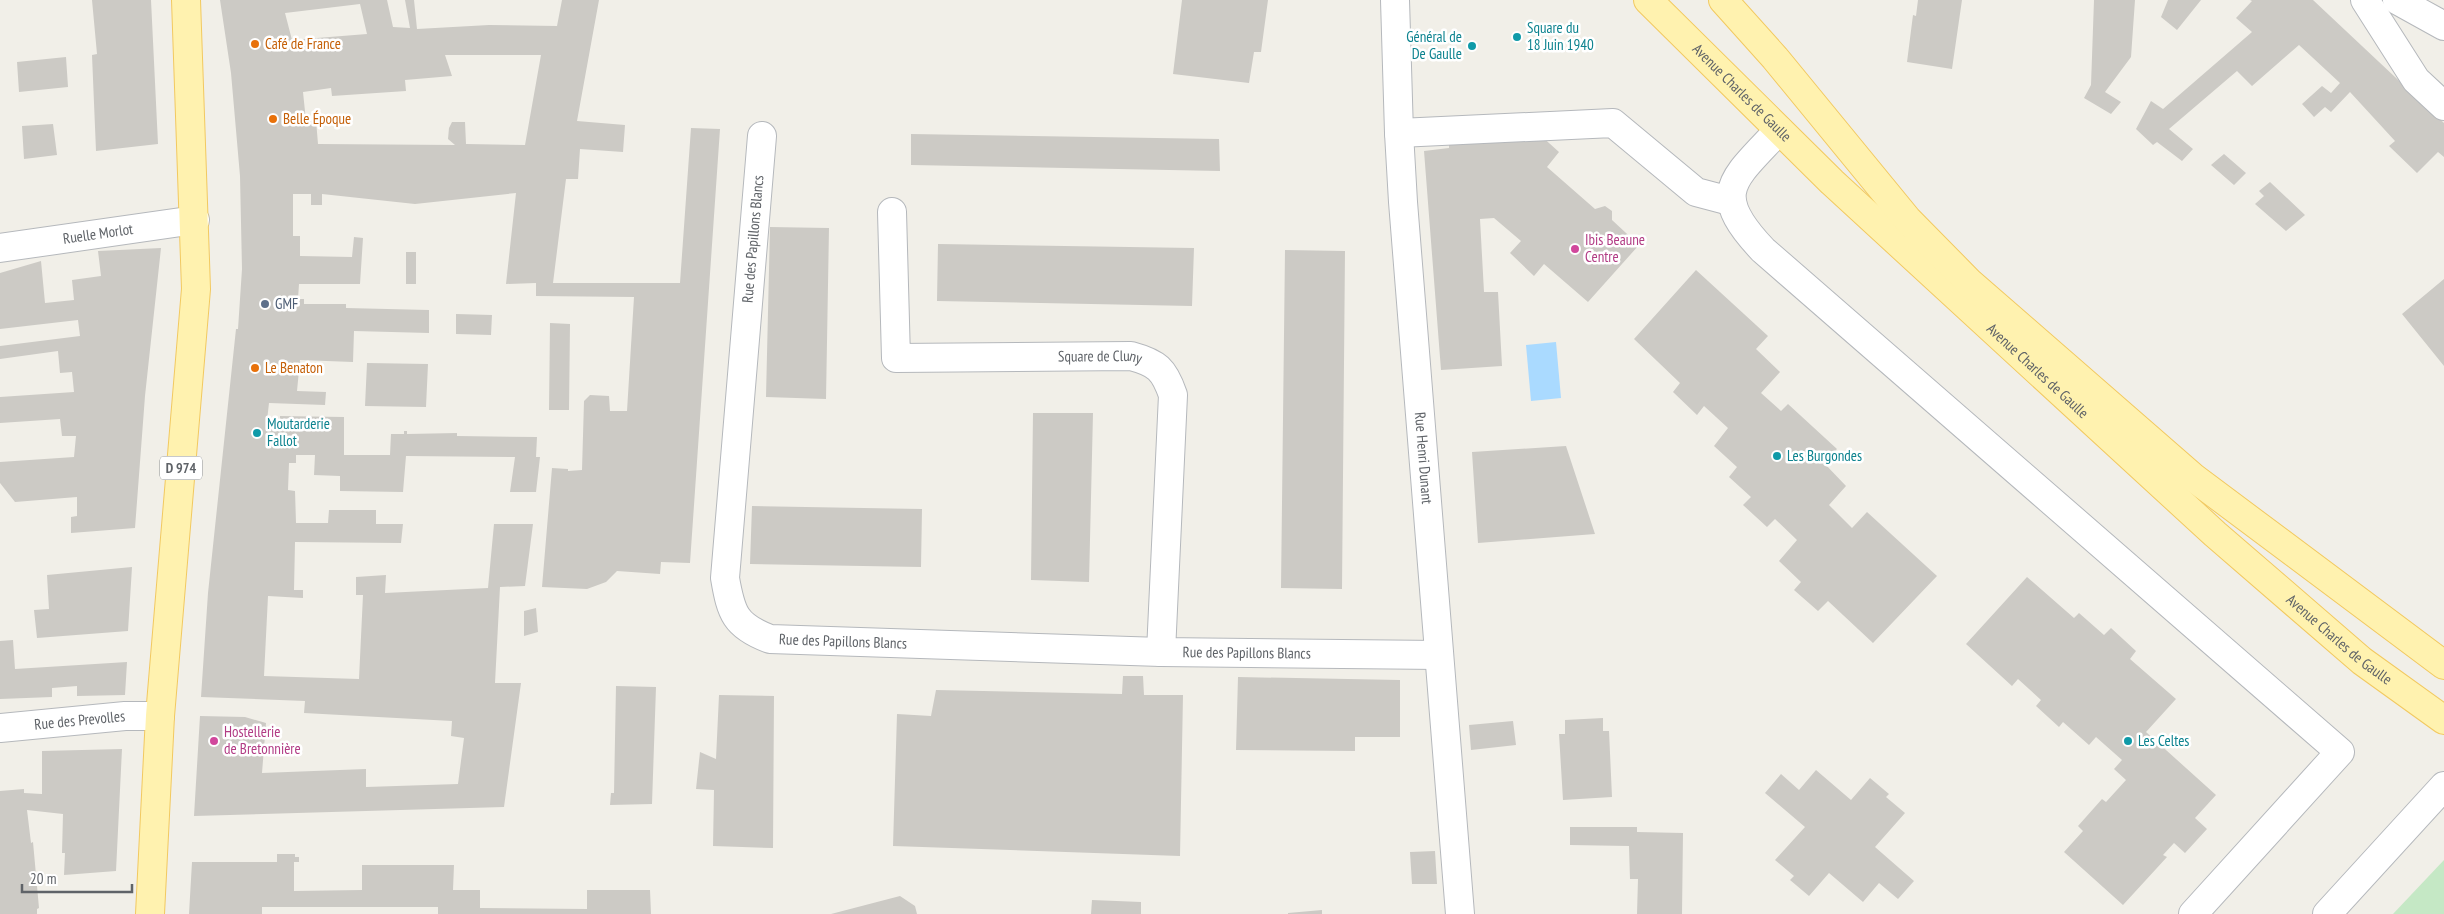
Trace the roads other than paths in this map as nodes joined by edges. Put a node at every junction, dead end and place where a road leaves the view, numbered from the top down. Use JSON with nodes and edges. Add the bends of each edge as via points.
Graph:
{"nodes":[{"id":1,"x":186,"y":0,"type":"edge"},
{"id":2,"x":1395,"y":0,"type":"edge"},
{"id":3,"x":1648,"y":0,"type":"edge"},
{"id":4,"x":1723,"y":0,"type":"edge"},
{"id":5,"x":2365,"y":0,"type":"edge"},
{"id":6,"x":2397,"y":0,"type":"edge"},
{"id":7,"x":2444,"y":26,"type":"edge"},
{"id":8,"x":2444,"y":106,"type":"edge"},
{"id":9,"x":1779,"y":130,"type":"junction"},
{"id":10,"x":1398,"y":133,"type":"junction"},
{"id":11,"x":762,"y":136,"type":"dead end"},
{"id":12,"x":1730,"y":202,"type":"junction"},
{"id":13,"x":892,"y":212,"type":"dead end"},
{"id":14,"x":195,"y":220,"type":"junction"},
{"id":15,"x":0,"y":248,"type":"edge"},
{"id":16,"x":1161,"y":652,"type":"junction"},
{"id":17,"x":1440,"y":655,"type":"junction"},
{"id":18,"x":2444,"y":664,"type":"edge"},
{"id":19,"x":160,"y":716,"type":"junction"},
{"id":20,"x":2444,"y":720,"type":"edge"},
{"id":21,"x":0,"y":728,"type":"edge"},
{"id":22,"x":2444,"y":786,"type":"edge"},
{"id":23,"x":150,"y":914,"type":"edge"},
{"id":24,"x":1460,"y":914,"type":"edge"},
{"id":25,"x":2192,"y":914,"type":"edge"},
{"id":26,"x":2328,"y":914,"type":"edge"}],
"edges":[{"from":1,"to":14,"type":"main road","number":"D 974"},
{"from":2,"to":10,"type":"street","name":"Rue Henri Dunant"},
{"from":3,"to":9,"type":"main road","name":"Avenue Charles de Gaulle"},
{"from":4,"to":18,"type":"main road","name":"Avenue Charles de Gaulle","via":[[1775,58],[1907,219],[1970,282],[2194,478]]},
{"from":5,"to":8,"type":"street","via":[[2416,80]]},
{"from":6,"to":7,"type":"street"},
{"from":9,"to":12,"type":"street","via":[[1734,181]]},
{"from":9,"to":20,"type":"main road","name":"Avenue Charles de Gaulle","via":[[2215,534],[2362,661]]},
{"from":10,"to":12,"type":"street","via":[[1613,123],[1696,192]]},
{"from":10,"to":17,"type":"street","name":"Rue Henri Dunant"},
{"from":11,"to":16,"type":"street","name":"Rue des Papillons Blancs","via":[[725,578],[729,600],[739,621],[751,632],[770,639]]},
{"from":12,"to":25,"type":"street","via":[[1742,228],[1763,250],[2340,752]]},
{"from":13,"to":16,"type":"street","name":"Square de Cluny","via":[[896,358],[1131,356],[1152,362],[1166,376],[1173,395]]},
{"from":14,"to":15,"type":"street","name":"Ruelle Morlot"},
{"from":14,"to":19,"type":"main road","number":"D 974","via":[[196,289]]},
{"from":16,"to":17,"type":"street","name":"Rue des Papillons Blancs"},
{"from":17,"to":24,"type":"street","name":"Rue Henri Dunant"},
{"from":19,"to":21,"type":"street","name":"Rue des Prevolles","via":[[125,716]]},
{"from":19,"to":23,"type":"main road","number":"D 974"},
{"from":22,"to":26,"type":"street"}]}
